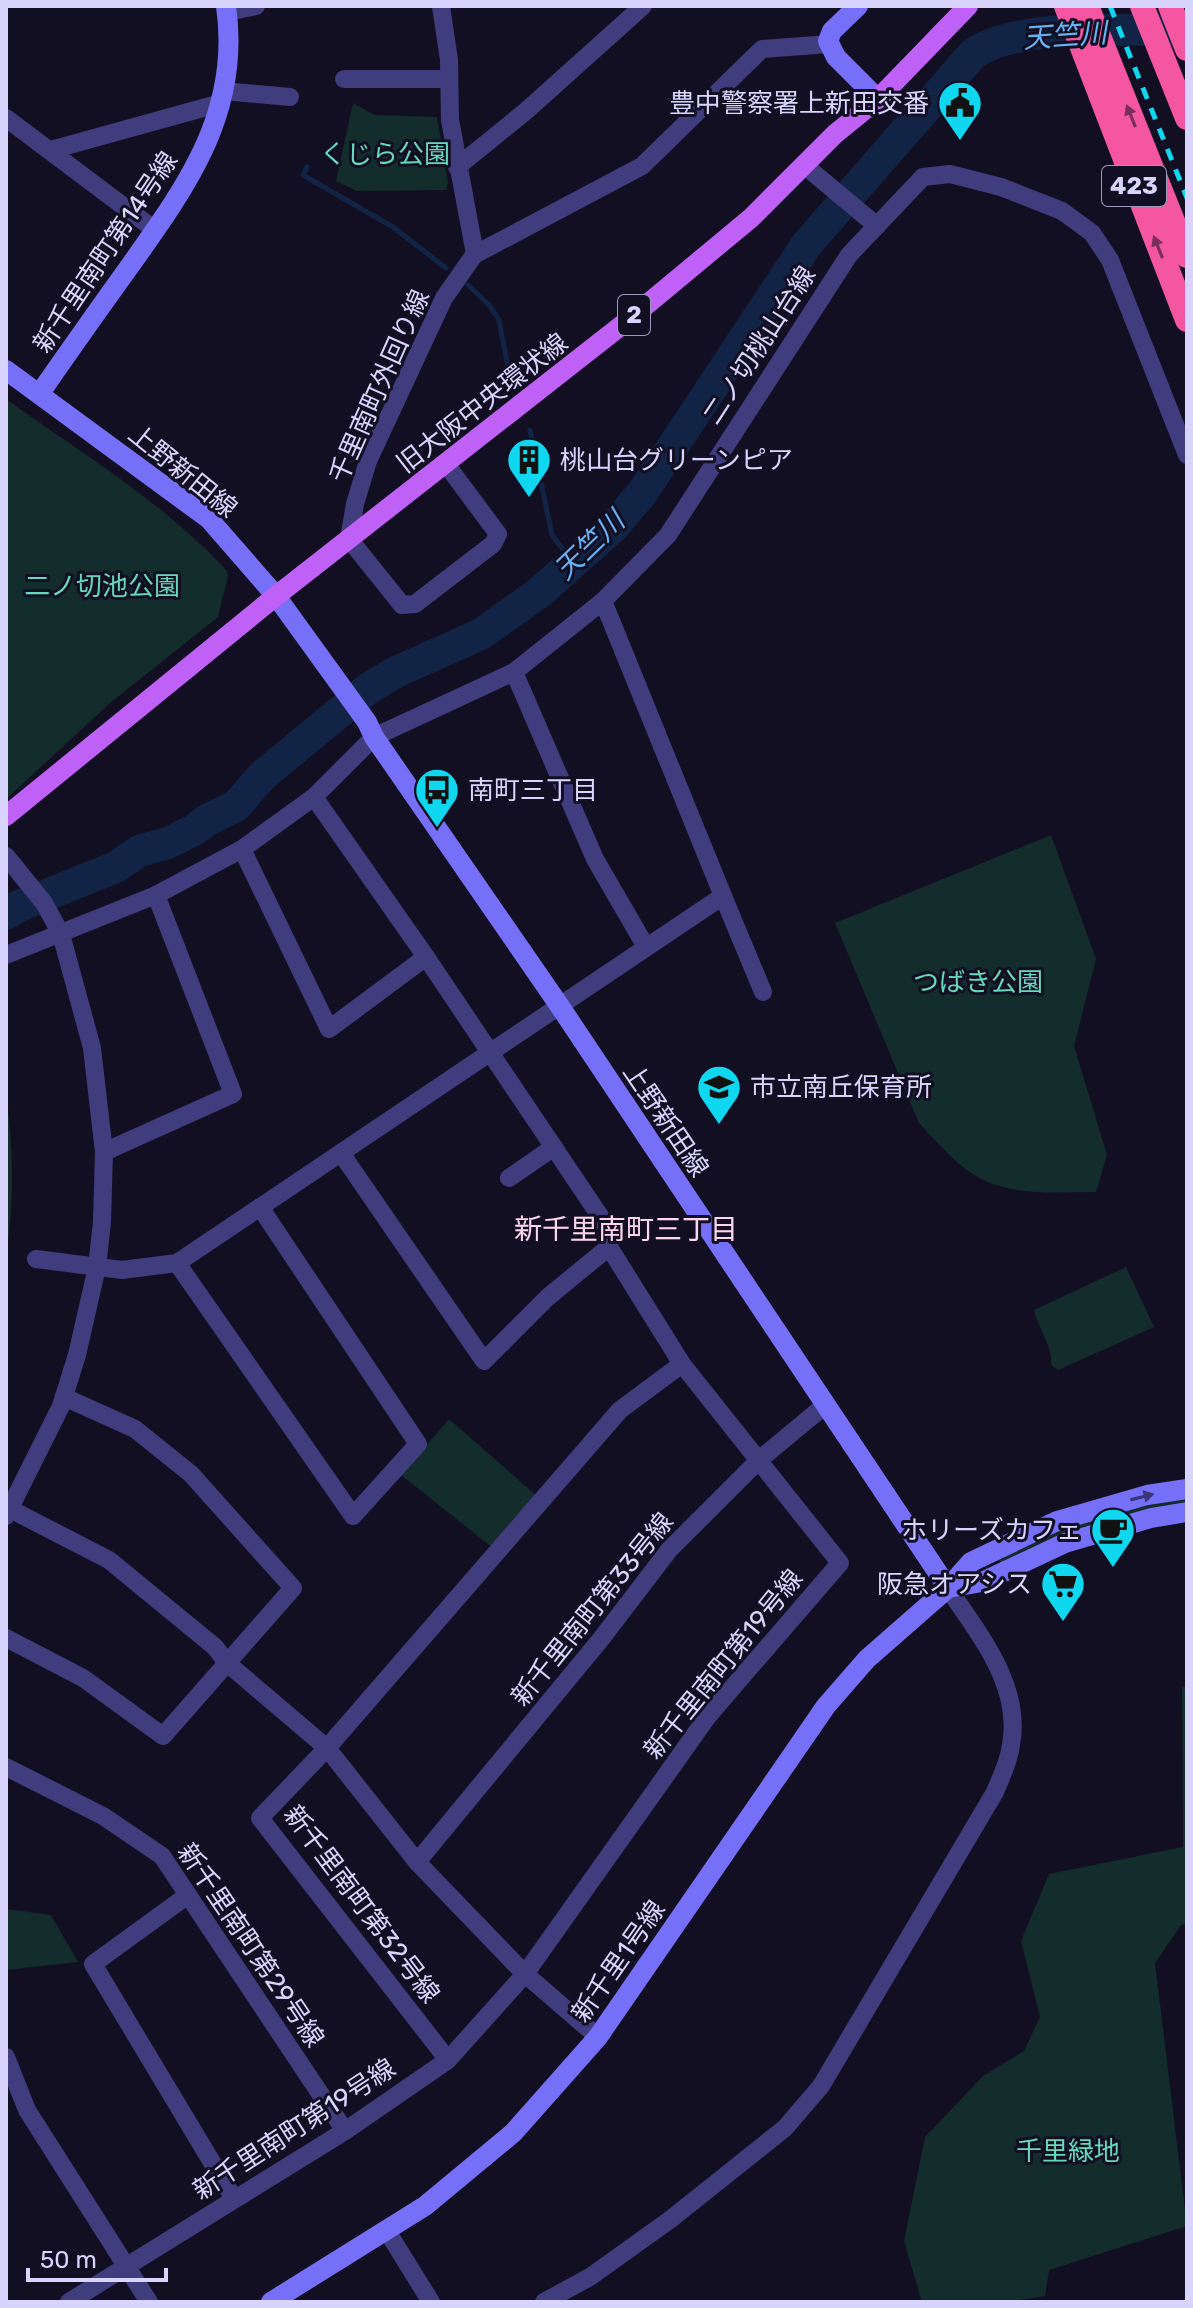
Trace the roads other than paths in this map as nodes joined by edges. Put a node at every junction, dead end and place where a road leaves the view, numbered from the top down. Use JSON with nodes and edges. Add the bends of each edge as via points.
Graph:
{"nodes":[{"id":1,"x":256,"y":6,"type":"edge"},
{"id":2,"x":441,"y":6,"type":"edge"},
{"id":3,"x":643,"y":6,"type":"edge"},
{"id":4,"x":858,"y":6,"type":"edge"},
{"id":5,"x":968,"y":6,"type":"edge"},
{"id":6,"x":1142,"y":6,"type":"edge"},
{"id":7,"x":226,"y":9,"type":"edge"},
{"id":8,"x":1074,"y":9,"type":"edge"},
{"id":9,"x":1171,"y":9,"type":"edge"},
{"id":10,"x":829,"y":44,"type":"junction"},
{"id":11,"x":1187,"y":49,"type":"edge"},
{"id":12,"x":344,"y":79,"type":"dead end"},
{"id":13,"x":449,"y":79,"type":"junction"},
{"id":14,"x":222,"y":97,"type":"junction"},
{"id":15,"x":290,"y":97,"type":"dead end"},
{"id":16,"x":878,"y":99,"type":"junction"},
{"id":17,"x":6,"y":118,"type":"edge"},
{"id":18,"x":1187,"y":118,"type":"edge"},
{"id":19,"x":51,"y":150,"type":"junction"},
{"id":20,"x":804,"y":165,"type":"junction"},
{"id":21,"x":457,"y":167,"type":"junction"},
{"id":22,"x":877,"y":226,"type":"junction"},
{"id":23,"x":155,"y":230,"type":"junction"},
{"id":24,"x":475,"y":254,"type":"junction"},
{"id":25,"x":1187,"y":256,"type":"edge"},
{"id":26,"x":1187,"y":320,"type":"edge"},
{"id":27,"x":6,"y":370,"type":"edge"},
{"id":28,"x":40,"y":393,"type":"junction"},
{"id":29,"x":1187,"y":455,"type":"edge"},
{"id":30,"x":446,"y":464,"type":"junction"},
{"id":31,"x":349,"y":539,"type":"junction"},
{"id":32,"x":276,"y":596,"type":"junction"},
{"id":33,"x":603,"y":601,"type":"junction"},
{"id":34,"x":514,"y":672,"type":"junction"},
{"id":35,"x":370,"y":729,"type":"junction"},
{"id":36,"x":314,"y":797,"type":"junction"},
{"id":37,"x":6,"y":816,"type":"edge"},
{"id":38,"x":242,"y":849,"type":"junction"},
{"id":39,"x":6,"y":856,"type":"edge"},
{"id":40,"x":156,"y":895,"type":"junction"},
{"id":41,"x":723,"y":896,"type":"junction"},
{"id":42,"x":61,"y":934,"type":"junction"},
{"id":43,"x":646,"y":947,"type":"junction"},
{"id":44,"x":6,"y":955,"type":"edge"},
{"id":45,"x":426,"y":957,"type":"junction"},
{"id":46,"x":763,"y":992,"type":"dead end"},
{"id":47,"x":559,"y":1005,"type":"junction"},
{"id":48,"x":490,"y":1054,"type":"junction"},
{"id":49,"x":554,"y":1147,"type":"junction"},
{"id":50,"x":104,"y":1152,"type":"junction"},
{"id":51,"x":341,"y":1153,"type":"junction"},
{"id":52,"x":509,"y":1178,"type":"dead end"},
{"id":53,"x":260,"y":1207,"type":"junction"},
{"id":54,"x":609,"y":1247,"type":"junction"},
{"id":55,"x":36,"y":1259,"type":"dead end"},
{"id":56,"x":177,"y":1263,"type":"junction"},
{"id":57,"x":97,"y":1267,"type":"junction"},
{"id":58,"x":682,"y":1364,"type":"junction"},
{"id":59,"x":64,"y":1397,"type":"junction"},
{"id":60,"x":824,"y":1406,"type":"junction"},
{"id":61,"x":759,"y":1460,"type":"junction"},
{"id":62,"x":1187,"y":1489,"type":"edge"},
{"id":63,"x":8,"y":1512,"type":"edge"},
{"id":64,"x":1187,"y":1512,"type":"edge"},
{"id":65,"x":948,"y":1588,"type":"junction"},
{"id":66,"x":6,"y":1638,"type":"edge"},
{"id":67,"x":227,"y":1663,"type":"junction"},
{"id":68,"x":327,"y":1748,"type":"junction"},
{"id":69,"x":8,"y":1774,"type":"edge"},
{"id":70,"x":417,"y":1862,"type":"junction"},
{"id":71,"x":188,"y":1895,"type":"junction"},
{"id":72,"x":525,"y":1974,"type":"junction"},
{"id":73,"x":598,"y":2037,"type":"junction"},
{"id":74,"x":6,"y":2057,"type":"edge"},
{"id":75,"x":448,"y":2060,"type":"junction"},
{"id":76,"x":345,"y":2131,"type":"junction"},
{"id":77,"x":234,"y":2199,"type":"junction"},
{"id":78,"x":387,"y":2231,"type":"junction"},
{"id":79,"x":127,"y":2266,"type":"junction"},
{"id":80,"x":69,"y":2302,"type":"edge"},
{"id":81,"x":149,"y":2302,"type":"edge"},
{"id":82,"x":271,"y":2302,"type":"edge"},
{"id":83,"x":431,"y":2302,"type":"edge"},
{"id":84,"x":544,"y":2302,"type":"edge"}],
"edges":[{"from":1,"to":7,"type":"street","name":"新千里南町第14号線"},
{"from":2,"to":13,"type":"street"},
{"from":3,"to":21,"type":"street"},
{"from":4,"to":10,"type":"street","via":[[832,31]]},
{"from":5,"to":16,"type":"main road","name":"旧大阪中央環状線","number":"2"},
{"from":6,"to":18,"type":"highway"},
{"from":7,"to":14,"type":"street","name":"新千里南町第14号線"},
{"from":25,"to":8,"type":"highway","number":"423","one_way":true},
{"from":26,"to":8,"type":"highway","number":"423","one_way":true,"via":[[1083,50]]},
{"from":9,"to":11,"type":"highway"},
{"from":10,"to":16,"type":"street"},
{"from":10,"to":24,"type":"street","name":"千里南町外回り線","via":[[762,49],[642,166]]},
{"from":12,"to":13,"type":"street"},
{"from":13,"to":21,"type":"street"},
{"from":14,"to":15,"type":"street"},
{"from":14,"to":19,"type":"street"},
{"from":14,"to":23,"type":"street","name":"新千里南町第14号線","via":[[201,158]]},
{"from":16,"to":20,"type":"main road","name":"旧大阪中央環状線","number":"2"},
{"from":17,"to":19,"type":"street"},
{"from":19,"to":23,"type":"street"},
{"from":20,"to":22,"type":"street"},
{"from":20,"to":30,"type":"main road","name":"旧大阪中央環状線","number":"2","via":[[751,218]]},
{"from":21,"to":24,"type":"street"},
{"from":22,"to":29,"type":"street","name":"二ノ切桃山台線","via":[[923,177],[950,174],[1062,211],[1092,233],[1110,260]]},
{"from":22,"to":33,"type":"street","name":"二ノ切桃山台線","via":[[849,255],[668,535]]},
{"from":23,"to":28,"type":"street","name":"新千里南町第14号線"},
{"from":24,"to":31,"type":"street","name":"千里南町外回り線","via":[[444,298],[368,461]]},
{"from":27,"to":28,"type":"street","name":"上野新田線"},
{"from":28,"to":32,"type":"street","name":"上野新田線","via":[[209,519]]},
{"from":30,"to":31,"type":"main road","name":"旧大阪中央環状線","number":"2"},
{"from":30,"to":31,"type":"street","via":[[498,534],[482,553],[415,604],[402,605]]},
{"from":31,"to":32,"type":"main road","name":"旧大阪中央環状線","number":"2"},
{"from":32,"to":35,"type":"street","name":"上野新田線"},
{"from":32,"to":37,"type":"main road","name":"旧大阪中央環状線","number":"2"},
{"from":33,"to":34,"type":"street","name":"二ノ切桃山台線"},
{"from":33,"to":41,"type":"street"},
{"from":34,"to":35,"type":"street","name":"二ノ切桃山台線"},
{"from":34,"to":43,"type":"street","via":[[595,859]]},
{"from":35,"to":36,"type":"street","name":"二ノ切桃山台線"},
{"from":35,"to":47,"type":"street","name":"上野新田線"},
{"from":36,"to":38,"type":"street","name":"二ノ切桃山台線"},
{"from":36,"to":45,"type":"street","name":"新千里南町第19号線"},
{"from":38,"to":40,"type":"street","name":"二ノ切桃山台線"},
{"from":38,"to":45,"type":"street","via":[[329,1029]]},
{"from":39,"to":42,"type":"street"},
{"from":40,"to":42,"type":"street","name":"二ノ切桃山台線"},
{"from":40,"to":50,"type":"street","via":[[233,1094]]},
{"from":41,"to":43,"type":"street"},
{"from":41,"to":46,"type":"street"},
{"from":42,"to":44,"type":"street","name":"二ノ切桃山台線"},
{"from":42,"to":50,"type":"street","via":[[92,1048]]},
{"from":43,"to":47,"type":"street"},
{"from":45,"to":48,"type":"street","name":"新千里南町第19号線"},
{"from":47,"to":48,"type":"street"},
{"from":47,"to":60,"type":"street","name":"上野新田線"},
{"from":48,"to":49,"type":"street","name":"新千里南町第19号線"},
{"from":48,"to":51,"type":"street"},
{"from":49,"to":52,"type":"street"},
{"from":49,"to":54,"type":"street","name":"新千里南町第19号線","via":[[608,1228]]},
{"from":50,"to":57,"type":"street"},
{"from":51,"to":53,"type":"street"},
{"from":51,"to":54,"type":"street","via":[[484,1361],[548,1297]]},
{"from":53,"to":56,"type":"street"},
{"from":53,"to":56,"type":"street","via":[[418,1444],[353,1516]]},
{"from":54,"to":58,"type":"street","name":"新千里南町第19号線"},
{"from":55,"to":57,"type":"street"},
{"from":56,"to":57,"type":"street","via":[[122,1270]]},
{"from":57,"to":59,"type":"street"},
{"from":58,"to":61,"type":"street","name":"新千里南町第19号線"},
{"from":58,"to":68,"type":"street","via":[[620,1410]]},
{"from":59,"to":63,"type":"street"},
{"from":59,"to":67,"type":"street","via":[[135,1429],[191,1474],[293,1588]]},
{"from":60,"to":61,"type":"street","name":"新千里南町第33号線"},
{"from":60,"to":65,"type":"street","name":"上野新田線"},
{"from":61,"to":70,"type":"street","name":"新千里南町第33号線","via":[[669,1550]]},
{"from":61,"to":72,"type":"street","name":"新千里南町第19号線","via":[[840,1563],[708,1716]]},
{"from":65,"to":62,"type":"street","name":"新千里1号線","one_way":true,"via":[[971,1562],[1057,1521]]},
{"from":63,"to":67,"type":"street","via":[[109,1560],[215,1647]]},
{"from":64,"to":65,"type":"street","name":"新千里1号線","via":[[1065,1543],[982,1582]]},
{"from":65,"to":73,"type":"street","name":"新千里1号線","via":[[867,1659],[826,1706]]},
{"from":65,"to":84,"type":"street","via":[[996,1663],[1009,1697],[1013,1733],[995,1792],[821,2086],[785,2128],[659,2228]]},
{"from":66,"to":67,"type":"street","via":[[83,1678],[163,1736]]},
{"from":67,"to":68,"type":"street"},
{"from":68,"to":70,"type":"street"},
{"from":68,"to":75,"type":"street","name":"新千里南町第32号線","via":[[260,1818]]},
{"from":69,"to":71,"type":"street","name":"新千里南町第29号線","via":[[103,1816],[162,1856]]},
{"from":70,"to":72,"type":"street"},
{"from":71,"to":76,"type":"street","name":"新千里南町第29号線"},
{"from":71,"to":77,"type":"street","via":[[93,1964]]},
{"from":72,"to":73,"type":"street"},
{"from":72,"to":75,"type":"street","name":"新千里南町第19号線"},
{"from":73,"to":78,"type":"street","name":"新千里1号線","via":[[513,2133],[454,2184]]},
{"from":74,"to":79,"type":"street","via":[[27,2110]]},
{"from":75,"to":76,"type":"street","name":"新千里南町第19号線"},
{"from":76,"to":77,"type":"street","name":"新千里南町第19号線"},
{"from":77,"to":79,"type":"street","name":"新千里南町第19号線"},
{"from":78,"to":82,"type":"street","name":"新千里1号線"},
{"from":78,"to":83,"type":"street"},
{"from":79,"to":80,"type":"street","name":"新千里南町第19号線"},
{"from":79,"to":81,"type":"street"}]}
